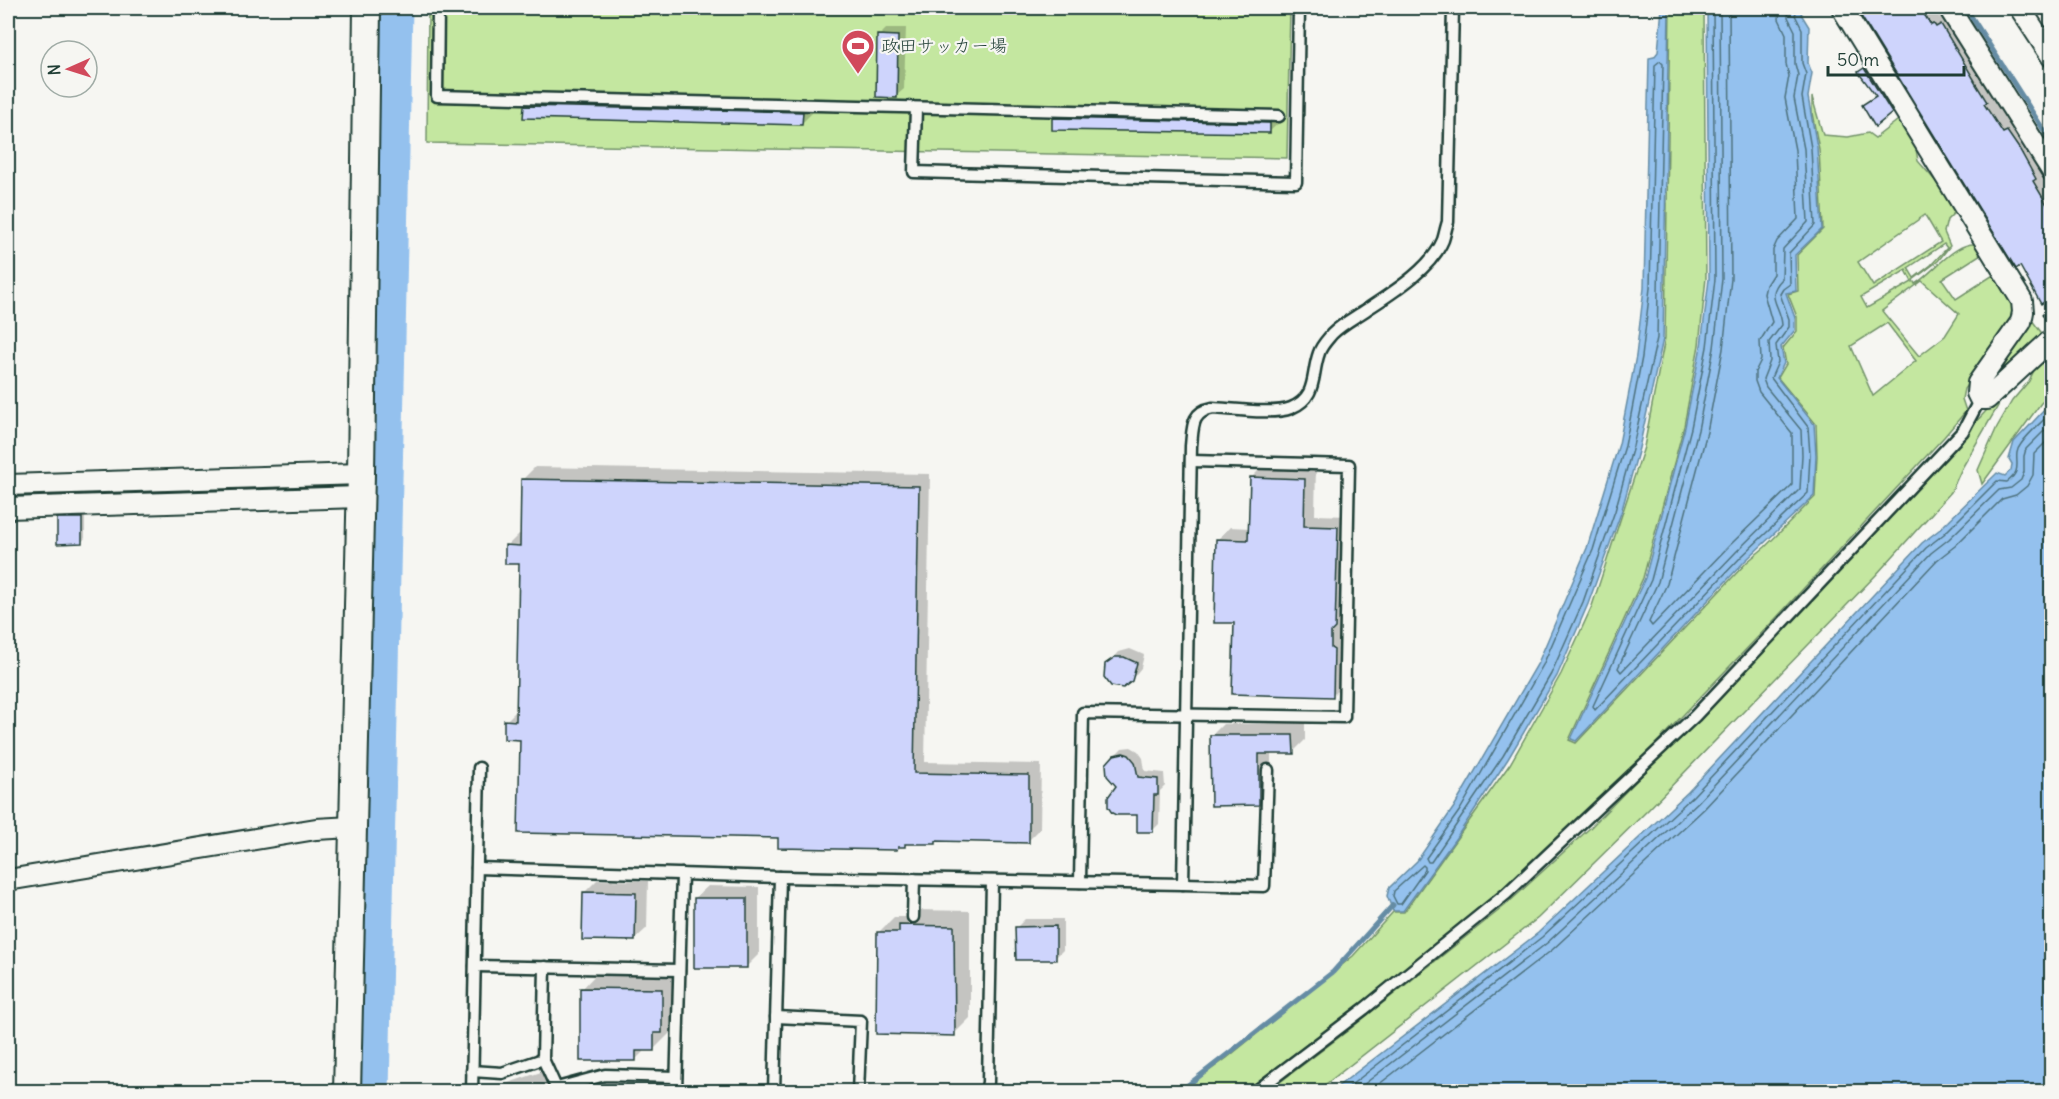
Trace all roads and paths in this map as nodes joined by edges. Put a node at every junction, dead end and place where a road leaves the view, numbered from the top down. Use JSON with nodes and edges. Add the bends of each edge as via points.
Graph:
{"nodes":[{"id":1,"x":367,"y":8,"type":"edge"},
{"id":2,"x":438,"y":8,"type":"edge"},
{"id":3,"x":1299,"y":8,"type":"edge"},
{"id":4,"x":1452,"y":8,"type":"edge"},
{"id":5,"x":1842,"y":8,"type":"edge"},
{"id":6,"x":1949,"y":8,"type":"edge"},
{"id":7,"x":2020,"y":8,"type":"edge"},
{"id":8,"x":2052,"y":57,"type":"edge"},
{"id":9,"x":916,"y":109,"type":"junction"},
{"id":10,"x":1279,"y":116,"type":"dead end"},
{"id":11,"x":2052,"y":171,"type":"edge"},
{"id":12,"x":2052,"y":308,"type":"edge"},
{"id":13,"x":2038,"y":319,"type":"dead end"},
{"id":14,"x":2052,"y":339,"type":"edge"},
{"id":15,"x":1980,"y":399,"type":"junction"},
{"id":16,"x":1191,"y":461,"type":"junction"},
{"id":17,"x":8,"y":485,"type":"edge"},
{"id":18,"x":360,"y":486,"type":"junction"},
{"id":19,"x":8,"y":508,"type":"edge"},
{"id":20,"x":1187,"y":714,"type":"junction"},
{"id":21,"x":479,"y":768,"type":"dead end"},
{"id":22,"x":1268,"y":770,"type":"dead end"},
{"id":23,"x":352,"y":827,"type":"junction"},
{"id":24,"x":477,"y":868,"type":"junction"},
{"id":25,"x":682,"y":874,"type":"junction"},
{"id":26,"x":780,"y":877,"type":"junction"},
{"id":27,"x":914,"y":879,"type":"junction"},
{"id":28,"x":8,"y":880,"type":"edge"},
{"id":29,"x":992,"y":881,"type":"junction"},
{"id":30,"x":1080,"y":882,"type":"junction"},
{"id":31,"x":1183,"y":884,"type":"junction"},
{"id":32,"x":913,"y":917,"type":"dead end"},
{"id":33,"x":475,"y":966,"type":"junction"},
{"id":34,"x":544,"y":967,"type":"junction"},
{"id":35,"x":679,"y":970,"type":"junction"},
{"id":36,"x":776,"y":1017,"type":"junction"},
{"id":37,"x":543,"y":1059,"type":"junction"},
{"id":38,"x":472,"y":1071,"type":"junction"},
{"id":39,"x":676,"y":1077,"type":"junction"},
{"id":40,"x":557,"y":1090,"type":"edge"},
{"id":41,"x":347,"y":1092,"type":"edge"},
{"id":42,"x":472,"y":1092,"type":"edge"},
{"id":43,"x":676,"y":1092,"type":"edge"},
{"id":44,"x":774,"y":1092,"type":"edge"},
{"id":45,"x":858,"y":1092,"type":"edge"},
{"id":46,"x":986,"y":1092,"type":"edge"},
{"id":47,"x":1255,"y":1092,"type":"edge"}],
"edges":[{"from":1,"to":18,"type":"street"},
{"from":2,"to":9,"type":"lane","via":[[437,96]]},
{"from":3,"to":9,"type":"lane","via":[[1296,182],[914,172]]},
{"from":4,"to":16,"type":"lane","via":[[1448,222],[1433,257],[1420,271],[1338,328],[1318,353],[1313,384],[1305,398],[1292,407],[1278,411],[1213,408],[1198,414]]},
{"from":5,"to":15,"type":"street","via":[[2022,301],[2021,322],[1978,383]]},
{"from":6,"to":11,"type":"street"},
{"from":7,"to":8,"type":"street"},
{"from":9,"to":10,"type":"lane"},
{"from":12,"to":13,"type":"path"},
{"from":14,"to":15,"type":"street","via":[[1988,399]]},
{"from":15,"to":47,"type":"lane","via":[[1963,431],[1695,716],[1506,894]]},
{"from":16,"to":20,"type":"lane"},
{"from":16,"to":20,"type":"lane","via":[[1349,465],[1344,717]]},
{"from":17,"to":18,"type":"street"},
{"from":18,"to":19,"type":"street"},
{"from":18,"to":23,"type":"street"},
{"from":20,"to":30,"type":"lane","via":[[1083,713]]},
{"from":20,"to":31,"type":"lane"},
{"from":21,"to":24,"type":"lane"},
{"from":22,"to":31,"type":"lane","via":[[1264,886]]},
{"from":23,"to":28,"type":"street","via":[[316,829]]},
{"from":23,"to":41,"type":"street"},
{"from":24,"to":25,"type":"lane"},
{"from":24,"to":33,"type":"lane"},
{"from":25,"to":26,"type":"lane"},
{"from":25,"to":35,"type":"lane"},
{"from":26,"to":27,"type":"lane"},
{"from":26,"to":36,"type":"lane"},
{"from":27,"to":29,"type":"lane"},
{"from":27,"to":32,"type":"lane"},
{"from":29,"to":30,"type":"lane"},
{"from":29,"to":46,"type":"lane"},
{"from":30,"to":31,"type":"lane"},
{"from":33,"to":34,"type":"lane"},
{"from":33,"to":38,"type":"lane"},
{"from":34,"to":35,"type":"lane"},
{"from":34,"to":37,"type":"lane"},
{"from":35,"to":39,"type":"lane"},
{"from":36,"to":44,"type":"lane"},
{"from":36,"to":45,"type":"lane","via":[[861,1021]]},
{"from":37,"to":38,"type":"lane","via":[[502,1073]]},
{"from":37,"to":40,"type":"lane"},
{"from":38,"to":42,"type":"lane"},
{"from":39,"to":40,"type":"lane","via":[[605,1075]]},
{"from":39,"to":43,"type":"lane"}]}
